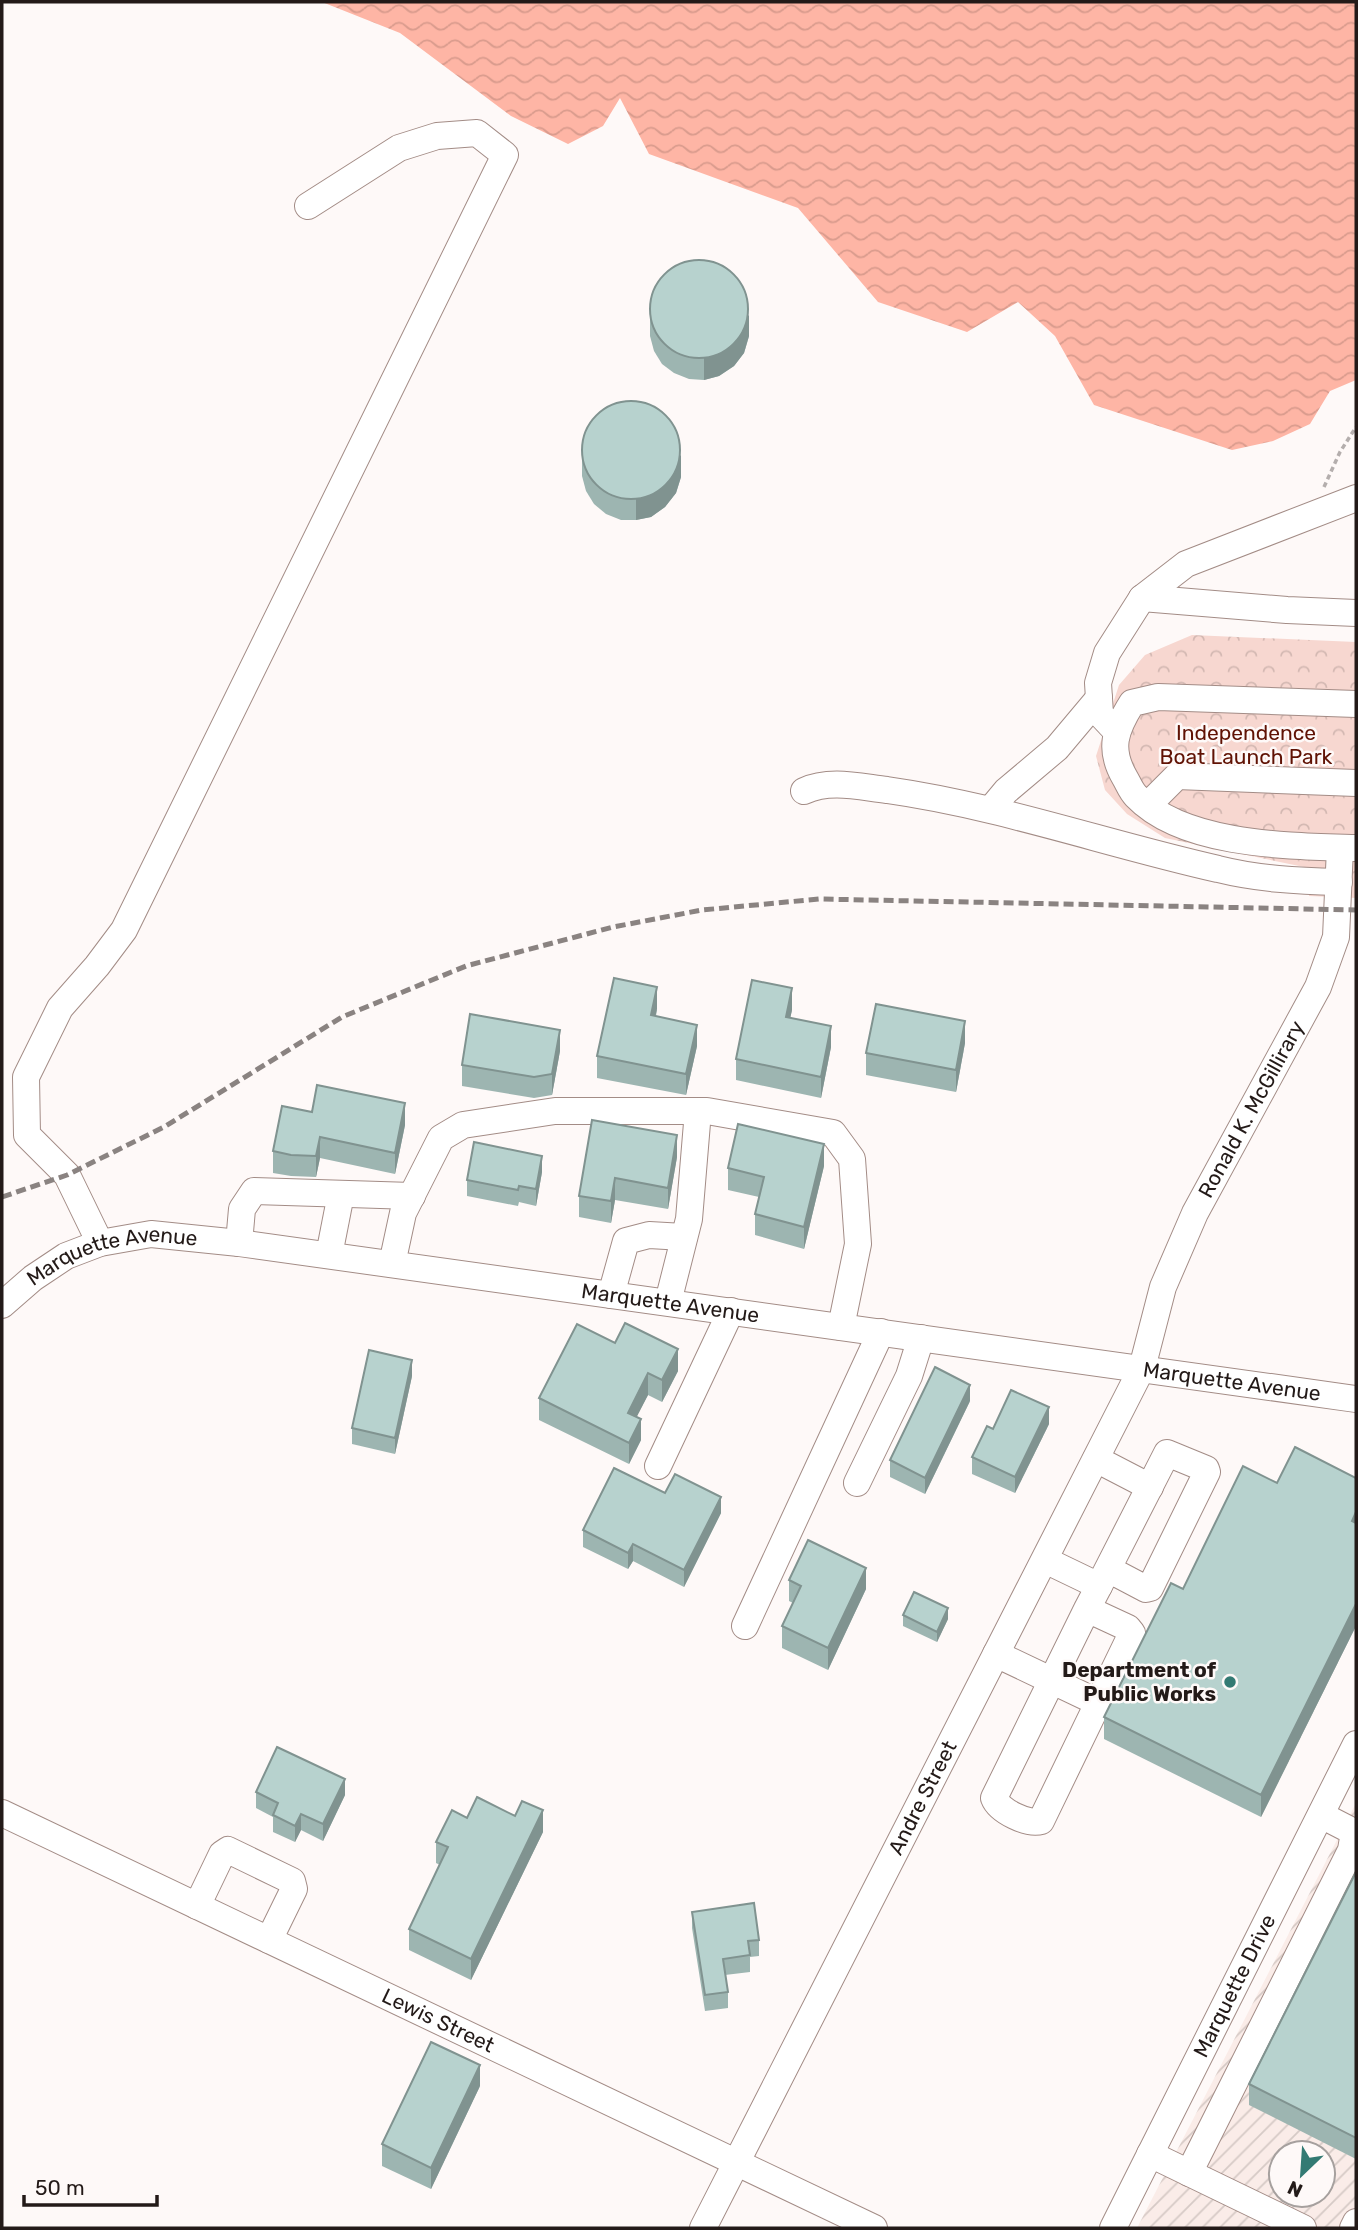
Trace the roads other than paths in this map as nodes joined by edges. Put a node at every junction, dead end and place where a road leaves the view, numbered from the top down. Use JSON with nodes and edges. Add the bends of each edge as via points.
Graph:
{"nodes":[{"id":1,"x":308,"y":206,"type":"dead end"},
{"id":2,"x":1356,"y":498,"type":"edge"},
{"id":3,"x":1142,"y":598,"type":"junction"},
{"id":4,"x":1356,"y":612,"type":"edge"},
{"id":5,"x":1099,"y":698,"type":"junction"},
{"id":6,"x":1356,"y":704,"type":"edge"},
{"id":7,"x":1117,"y":732,"type":"junction"},
{"id":8,"x":1356,"y":783,"type":"edge"},
{"id":9,"x":804,"y":791,"type":"dead end"},
{"id":10,"x":1147,"y":805,"type":"junction"},
{"id":11,"x":990,"y":808,"type":"junction"},
{"id":12,"x":1348,"y":848,"type":"edge"},
{"id":13,"x":1339,"y":882,"type":"junction"},
{"id":14,"x":698,"y":1111,"type":"junction"},
{"id":15,"x":341,"y":1194,"type":"junction"},
{"id":16,"x":412,"y":1196,"type":"junction"},
{"id":17,"x":684,"y":1237,"type":"junction"},
{"id":18,"x":239,"y":1243,"type":"junction"},
{"id":19,"x":100,"y":1244,"type":"junction"},
{"id":20,"x":328,"y":1255,"type":"junction"},
{"id":21,"x":392,"y":1264,"type":"junction"},
{"id":22,"x":611,"y":1294,"type":"junction"},
{"id":23,"x":668,"y":1302,"type":"junction"},
{"id":24,"x":2,"y":1305,"type":"edge"},
{"id":25,"x":731,"y":1311,"type":"junction"},
{"id":26,"x":841,"y":1327,"type":"junction"},
{"id":27,"x":881,"y":1332,"type":"junction"},
{"id":28,"x":921,"y":1338,"type":"junction"},
{"id":29,"x":1142,"y":1368,"type":"junction"},
{"id":30,"x":1356,"y":1399,"type":"edge"},
{"id":31,"x":849,"y":1402,"type":"junction"},
{"id":32,"x":887,"y":1420,"type":"junction"},
{"id":33,"x":1096,"y":1459,"type":"junction"},
{"id":34,"x":658,"y":1466,"type":"dead end"},
{"id":35,"x":857,"y":1483,"type":"dead end"},
{"id":36,"x":1150,"y":1487,"type":"junction"},
{"id":37,"x":1045,"y":1560,"type":"junction"},
{"id":38,"x":1098,"y":1588,"type":"junction"},
{"id":39,"x":745,"y":1626,"type":"dead end"},
{"id":40,"x":996,"y":1654,"type":"junction"},
{"id":41,"x":1052,"y":1681,"type":"junction"},
{"id":42,"x":1098,"y":1703,"type":"junction"},
{"id":43,"x":1356,"y":1744,"type":"edge"},
{"id":44,"x":2,"y":1813,"type":"edge"},
{"id":45,"x":1321,"y":1815,"type":"junction"},
{"id":46,"x":1355,"y":1831,"type":"edge"},
{"id":47,"x":197,"y":1906,"type":"junction"},
{"id":48,"x":269,"y":1940,"type":"junction"},
{"id":49,"x":1150,"y":2154,"type":"junction"},
{"id":50,"x":736,"y":2161,"type":"junction"},
{"id":51,"x":1189,"y":2173,"type":"junction"},
{"id":52,"x":1356,"y":2222,"type":"edge"},
{"id":53,"x":703,"y":2228,"type":"edge"},
{"id":54,"x":874,"y":2228,"type":"edge"},
{"id":55,"x":1113,"y":2228,"type":"edge"},
{"id":56,"x":1303,"y":2228,"type":"edge"},
{"id":57,"x":1353,"y":2228,"type":"edge"}],
"edges":[{"from":1,"to":19,"type":"street","via":[[399,148],[437,136],[477,134],[505,155],[124,930],[60,1008],[26,1077],[27,1135],[67,1175]]},
{"from":2,"to":3,"type":"street","via":[[1186,564]]},
{"from":3,"to":4,"type":"street"},
{"from":3,"to":5,"type":"street","via":[[1107,653],[1098,683]]},
{"from":5,"to":7,"type":"street","via":[[1100,714]]},
{"from":5,"to":11,"type":"street","via":[[1058,748]]},
{"from":6,"to":7,"type":"street","via":[[1158,696],[1132,703]]},
{"from":7,"to":10,"type":"street","via":[[1113,744],[1119,768],[1135,795]]},
{"from":8,"to":10,"type":"street","via":[[1177,776]]},
{"from":9,"to":11,"type":"street","via":[[842,784]]},
{"from":10,"to":12,"type":"street","via":[[1191,830],[1228,839]]},
{"from":11,"to":13,"type":"street","via":[[1218,870],[1271,880]]},
{"from":12,"to":13,"type":"street","name":"Ronald K. McGillirary"},
{"from":13,"to":29,"type":"street","name":"Ronald K. McGillirary","via":[[1336,937],[1328,962],[1195,1213],[1163,1287]]},
{"from":14,"to":16,"type":"street","via":[[555,1111],[463,1125],[441,1138]]},
{"from":14,"to":17,"type":"street"},
{"from":14,"to":26,"type":"street","via":[[833,1133],[852,1159],[858,1244]]},
{"from":15,"to":16,"type":"street"},
{"from":15,"to":18,"type":"street","via":[[254,1191],[242,1209]]},
{"from":15,"to":20,"type":"street"},
{"from":16,"to":21,"type":"street","via":[[403,1213]]},
{"from":17,"to":22,"type":"street","via":[[649,1235],[626,1241]]},
{"from":17,"to":23,"type":"street"},
{"from":18,"to":19,"type":"street","name":"Marquette Avenue","via":[[151,1234]]},
{"from":18,"to":20,"type":"street","name":"Marquette Avenue"},
{"from":19,"to":24,"type":"street","name":"Marquette Avenue","via":[[66,1256]]},
{"from":20,"to":21,"type":"street","name":"Marquette Avenue"},
{"from":21,"to":22,"type":"street","name":"Marquette Avenue"},
{"from":22,"to":23,"type":"street","name":"Marquette Avenue"},
{"from":23,"to":25,"type":"street","name":"Marquette Avenue"},
{"from":25,"to":26,"type":"street","name":"Marquette Avenue"},
{"from":25,"to":34,"type":"street"},
{"from":26,"to":27,"type":"street","name":"Marquette Avenue"},
{"from":27,"to":28,"type":"street","name":"Marquette Avenue"},
{"from":27,"to":31,"type":"street"},
{"from":28,"to":29,"type":"street","name":"Marquette Avenue"},
{"from":28,"to":32,"type":"street"},
{"from":29,"to":30,"type":"street","name":"Marquette Avenue"},
{"from":29,"to":33,"type":"street","name":"Andre Street"},
{"from":31,"to":32,"type":"street"},
{"from":31,"to":39,"type":"street"},
{"from":32,"to":35,"type":"street"},
{"from":33,"to":36,"type":"street"},
{"from":33,"to":37,"type":"street","name":"Andre Street"},
{"from":36,"to":38,"type":"street"},
{"from":36,"to":38,"type":"street","via":[[1167,1453],[1207,1472],[1150,1588]]},
{"from":37,"to":38,"type":"street"},
{"from":37,"to":40,"type":"street","name":"Andre Street"},
{"from":38,"to":41,"type":"street"},
{"from":38,"to":42,"type":"street","via":[[1132,1633]]},
{"from":40,"to":41,"type":"street"},
{"from":40,"to":50,"type":"street","name":"Andre Street"},
{"from":41,"to":42,"type":"street"},
{"from":41,"to":42,"type":"street","via":[[994,1798],[998,1806],[1031,1823],[1041,1821]]},
{"from":43,"to":45,"type":"street","name":"Marquette Drive"},
{"from":44,"to":47,"type":"street","name":"Lewis Street"},
{"from":45,"to":46,"type":"street"},
{"from":45,"to":49,"type":"street","name":"Marquette Drive"},
{"from":46,"to":51,"type":"street","via":[[1351,1850]]},
{"from":47,"to":48,"type":"street","name":"Lewis Street"},
{"from":47,"to":48,"type":"street","via":[[228,1850],[292,1881],[294,1889]]},
{"from":48,"to":50,"type":"street","name":"Lewis Street"},
{"from":49,"to":51,"type":"street"},
{"from":49,"to":55,"type":"street","name":"Marquette Drive"},
{"from":50,"to":53,"type":"street","name":"Andre Street"},
{"from":50,"to":54,"type":"street","name":"Lewis Street"},
{"from":51,"to":56,"type":"street"},
{"from":52,"to":57,"type":"street"}]}
